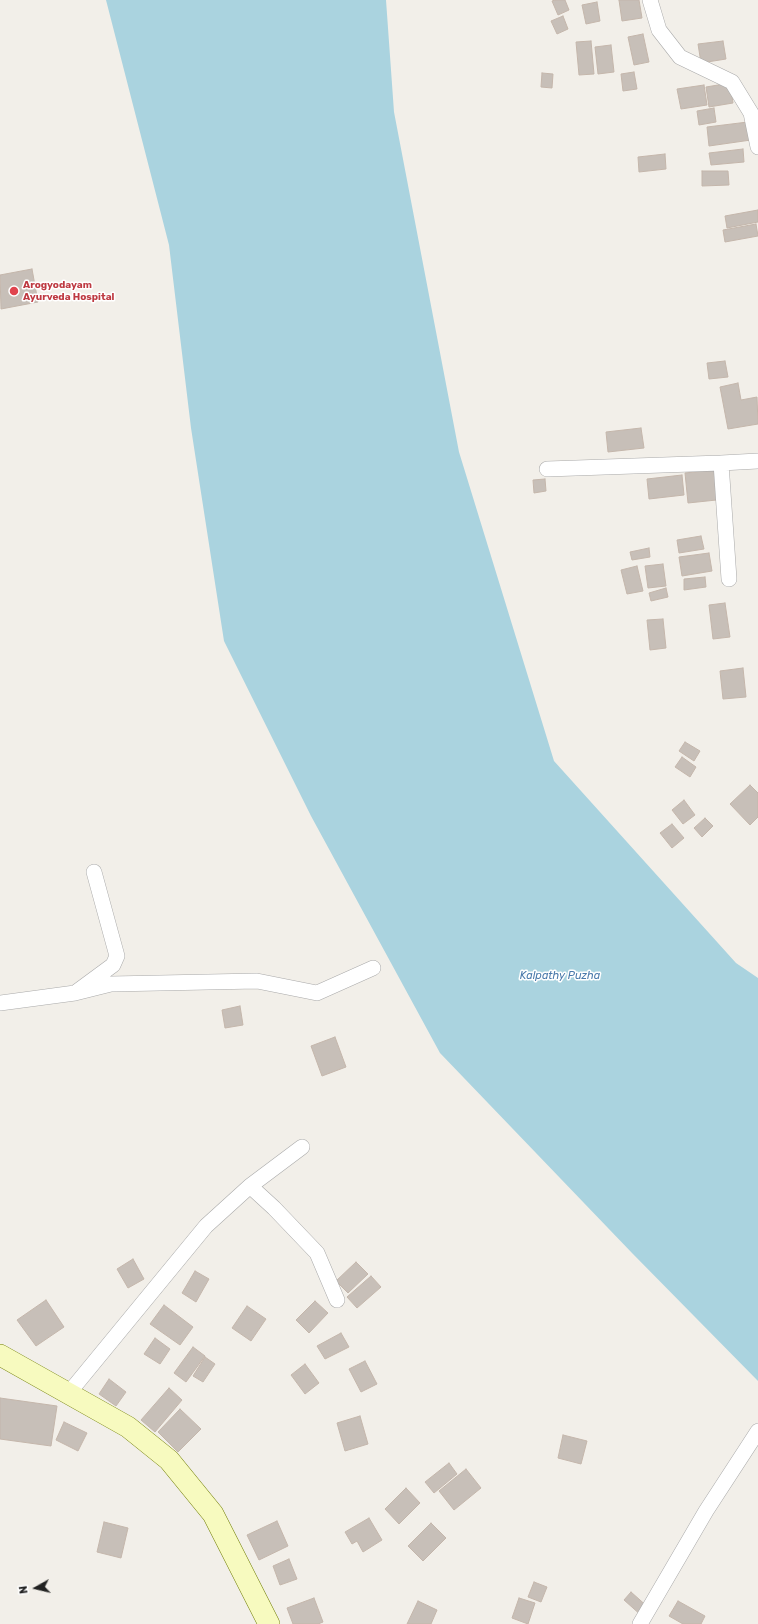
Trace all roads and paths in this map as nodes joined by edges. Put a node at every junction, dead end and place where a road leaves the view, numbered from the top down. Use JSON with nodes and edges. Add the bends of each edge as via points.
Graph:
{"nodes":[{"id":1,"x":650,"y":0,"type":"edge"},
{"id":2,"x":758,"y":147,"type":"edge"},
{"id":3,"x":758,"y":461,"type":"edge"},
{"id":4,"x":721,"y":463,"type":"junction"},
{"id":5,"x":547,"y":469,"type":"dead end"},
{"id":6,"x":729,"y":579,"type":"dead end"},
{"id":7,"x":94,"y":872,"type":"dead end"},
{"id":8,"x":373,"y":968,"type":"dead end"},
{"id":9,"x":75,"y":993,"type":"junction"},
{"id":10,"x":0,"y":1003,"type":"edge"},
{"id":11,"x":302,"y":1147,"type":"dead end"},
{"id":12,"x":250,"y":1186,"type":"junction"},
{"id":13,"x":337,"y":1300,"type":"dead end"},
{"id":14,"x":0,"y":1356,"type":"edge"},
{"id":15,"x":68,"y":1394,"type":"junction"},
{"id":16,"x":758,"y":1431,"type":"edge"},
{"id":17,"x":269,"y":1624,"type":"edge"},
{"id":18,"x":640,"y":1624,"type":"edge"}],
"edges":[{"from":1,"to":2,"type":"street","via":[[659,30],[680,56],[732,82],[750,113]]},
{"from":3,"to":4,"type":"street"},
{"from":4,"to":5,"type":"street"},
{"from":4,"to":6,"type":"street"},
{"from":7,"to":9,"type":"street","via":[[117,956],[112,965]]},
{"from":8,"to":9,"type":"street","via":[[317,993],[256,981],[111,984]]},
{"from":9,"to":10,"type":"street"},
{"from":11,"to":12,"type":"street"},
{"from":12,"to":13,"type":"street","via":[[317,1253]]},
{"from":12,"to":15,"type":"street","via":[[206,1226]]},
{"from":14,"to":15,"type":"street"},
{"from":15,"to":17,"type":"street","via":[[128,1427],[169,1460],[213,1514]]},
{"from":16,"to":18,"type":"street","via":[[706,1511]]}]}
